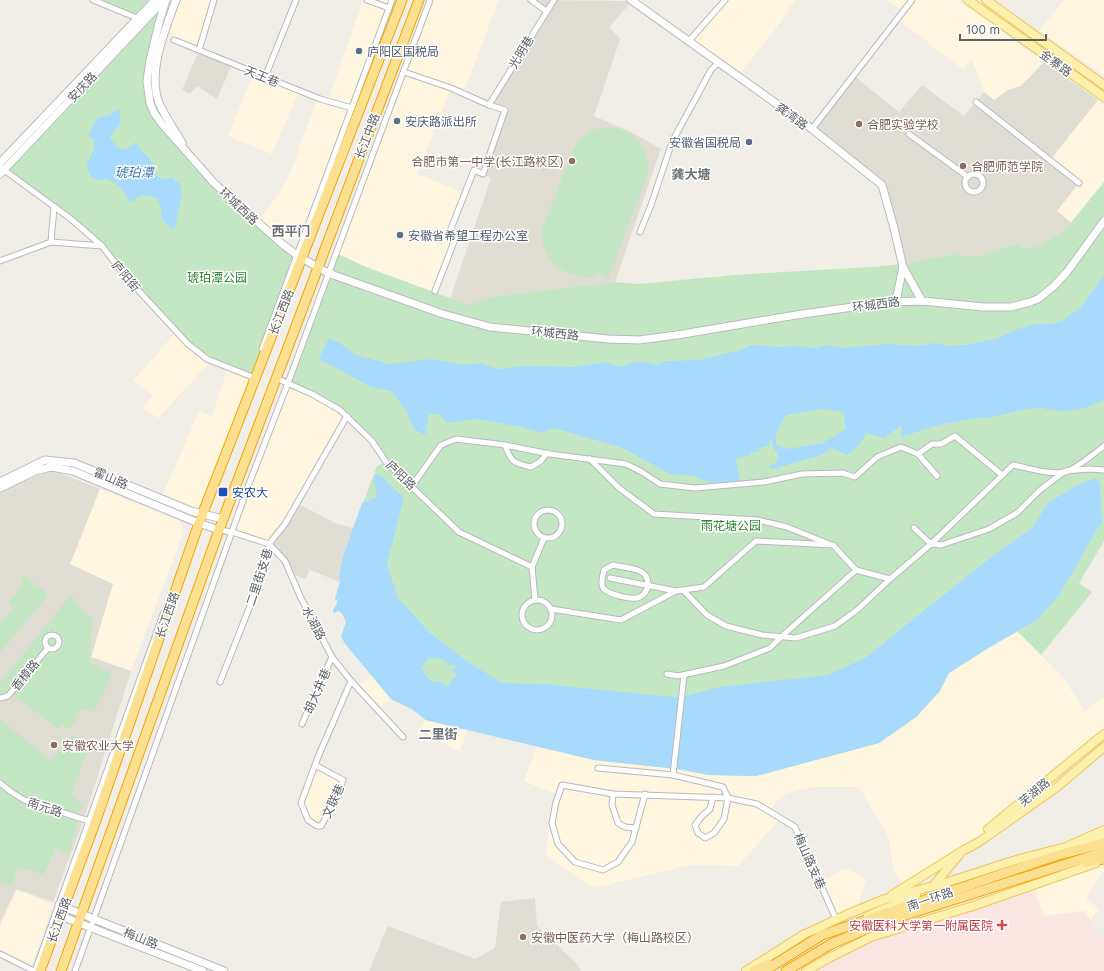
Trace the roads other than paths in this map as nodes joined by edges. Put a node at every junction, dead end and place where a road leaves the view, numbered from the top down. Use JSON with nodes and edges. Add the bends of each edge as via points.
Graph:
{"nodes":[{"id":1,"x":93,"y":0,"type":"edge"},
{"id":2,"x":155,"y":0,"type":"edge"},
{"id":3,"x":165,"y":0,"type":"edge"},
{"id":4,"x":176,"y":0,"type":"edge"},
{"id":5,"x":214,"y":0,"type":"edge"},
{"id":6,"x":296,"y":0,"type":"edge"},
{"id":7,"x":367,"y":0,"type":"edge"},
{"id":8,"x":392,"y":0,"type":"edge"},
{"id":9,"x":402,"y":0,"type":"edge"},
{"id":10,"x":419,"y":0,"type":"edge"},
{"id":11,"x":430,"y":0,"type":"edge"},
{"id":12,"x":531,"y":0,"type":"edge"},
{"id":13,"x":554,"y":0,"type":"edge"},
{"id":14,"x":631,"y":0,"type":"edge"},
{"id":15,"x":725,"y":0,"type":"edge"},
{"id":16,"x":912,"y":0,"type":"edge"},
{"id":17,"x":968,"y":0,"type":"edge"},
{"id":18,"x":986,"y":0,"type":"edge"},
{"id":19,"x":389,"y":8,"type":"junction"},
{"id":20,"x":546,"y":11,"type":"junction"},
{"id":21,"x":137,"y":18,"type":"junction"},
{"id":22,"x":174,"y":40,"type":"dead end"},
{"id":23,"x":689,"y":41,"type":"junction"},
{"id":24,"x":199,"y":50,"type":"junction"},
{"id":25,"x":718,"y":62,"type":"junction"},
{"id":26,"x":404,"y":72,"type":"junction"},
{"id":27,"x":265,"y":77,"type":"junction"},
{"id":28,"x":1104,"y":85,"type":"edge"},
{"id":29,"x":1104,"y":97,"type":"edge"},
{"id":30,"x":976,"y":102,"type":"dead end"},
{"id":31,"x":489,"y":105,"type":"junction"},
{"id":32,"x":352,"y":108,"type":"junction"},
{"id":33,"x":812,"y":130,"type":"junction"},
{"id":34,"x":909,"y":134,"type":"dead end"},
{"id":35,"x":192,"y":159,"type":"junction"},
{"id":36,"x":0,"y":163,"type":"edge"},
{"id":37,"x":1,"y":171,"type":"edge"},
{"id":38,"x":968,"y":177,"type":"dead end"},
{"id":39,"x":1079,"y":183,"type":"dead end"},
{"id":40,"x":54,"y":207,"type":"junction"},
{"id":41,"x":1104,"y":221,"type":"edge"},
{"id":42,"x":640,"y":232,"type":"dead end"},
{"id":43,"x":51,"y":242,"type":"junction"},
{"id":44,"x":102,"y":246,"type":"junction"},
{"id":45,"x":300,"y":259,"type":"junction"},
{"id":46,"x":0,"y":261,"type":"edge"},
{"id":47,"x":903,"y":267,"type":"junction"},
{"id":48,"x":317,"y":270,"type":"junction"},
{"id":49,"x":328,"y":274,"type":"junction"},
{"id":50,"x":435,"y":291,"type":"dead end"},
{"id":51,"x":896,"y":301,"type":"junction"},
{"id":52,"x":922,"y":301,"type":"junction"},
{"id":53,"x":253,"y":377,"type":"junction"},
{"id":54,"x":276,"y":378,"type":"junction"},
{"id":55,"x":288,"y":383,"type":"junction"},
{"id":56,"x":347,"y":416,"type":"junction"},
{"id":57,"x":505,"y":445,"type":"junction"},
{"id":58,"x":1104,"y":446,"type":"edge"},
{"id":59,"x":547,"y":453,"type":"junction"},
{"id":60,"x":918,"y":454,"type":"junction"},
{"id":61,"x":590,"y":459,"type":"junction"},
{"id":62,"x":1104,"y":470,"type":"edge"},
{"id":63,"x":1065,"y":472,"type":"junction"},
{"id":64,"x":1002,"y":475,"type":"junction"},
{"id":65,"x":937,"y":476,"type":"dead end"},
{"id":66,"x":0,"y":482,"type":"edge"},
{"id":67,"x":412,"y":486,"type":"junction"},
{"id":68,"x":0,"y":488,"type":"edge"},
{"id":69,"x":201,"y":514,"type":"junction"},
{"id":70,"x":223,"y":519,"type":"junction"},
{"id":71,"x":198,"y":523,"type":"junction"},
{"id":72,"x":914,"y":528,"type":"dead end"},
{"id":73,"x":219,"y":530,"type":"junction"},
{"id":74,"x":232,"y":532,"type":"junction"},
{"id":75,"x":544,"y":538,"type":"junction"},
{"id":76,"x":269,"y":544,"type":"junction"},
{"id":77,"x":931,"y":544,"type":"junction"},
{"id":78,"x":833,"y":545,"type":"junction"},
{"id":79,"x":532,"y":567,"type":"junction"},
{"id":80,"x":856,"y":570,"type":"junction"},
{"id":81,"x":610,"y":578,"type":"dead end"},
{"id":82,"x":890,"y":579,"type":"junction"},
{"id":83,"x":648,"y":586,"type":"junction"},
{"id":84,"x":683,"y":590,"type":"junction"},
{"id":85,"x":676,"y":591,"type":"junction"},
{"id":86,"x":535,"y":600,"type":"junction"},
{"id":87,"x":551,"y":609,"type":"junction"},
{"id":88,"x":781,"y":637,"type":"junction"},
{"id":89,"x":48,"y":648,"type":"dead end"},
{"id":90,"x":332,"y":657,"type":"junction"},
{"id":91,"x":667,"y":674,"type":"dead end"},
{"id":92,"x":684,"y":675,"type":"junction"},
{"id":93,"x":351,"y":681,"type":"junction"},
{"id":94,"x":220,"y":682,"type":"dead end"},
{"id":95,"x":0,"y":698,"type":"edge"},
{"id":96,"x":302,"y":724,"type":"dead end"},
{"id":97,"x":1104,"y":734,"type":"edge"},
{"id":98,"x":403,"y":737,"type":"dead end"},
{"id":99,"x":1104,"y":747,"type":"edge"},
{"id":100,"x":315,"y":765,"type":"junction"},
{"id":101,"x":598,"y":768,"type":"dead end"},
{"id":102,"x":673,"y":775,"type":"junction"},
{"id":103,"x":0,"y":783,"type":"edge"},
{"id":104,"x":613,"y":794,"type":"junction"},
{"id":105,"x":645,"y":794,"type":"junction"},
{"id":106,"x":713,"y":797,"type":"junction"},
{"id":107,"x":728,"y":798,"type":"junction"},
{"id":108,"x":92,"y":822,"type":"junction"},
{"id":109,"x":635,"y":828,"type":"junction"},
{"id":110,"x":1104,"y":837,"type":"edge"},
{"id":111,"x":964,"y":850,"type":"junction"},
{"id":112,"x":1104,"y":852,"type":"edge"},
{"id":113,"x":1055,"y":856,"type":"junction"},
{"id":114,"x":1016,"y":860,"type":"junction"},
{"id":115,"x":1104,"y":860,"type":"edge"},
{"id":116,"x":1059,"y":866,"type":"junction"},
{"id":117,"x":931,"y":888,"type":"junction"},
{"id":118,"x":885,"y":899,"type":"junction"},
{"id":119,"x":60,"y":910,"type":"junction"},
{"id":120,"x":80,"y":918,"type":"junction"},
{"id":121,"x":93,"y":918,"type":"junction"},
{"id":122,"x":836,"y":919,"type":"junction"},
{"id":123,"x":90,"y":926,"type":"junction"},
{"id":124,"x":822,"y":935,"type":"junction"},
{"id":125,"x":0,"y":954,"type":"edge"},
{"id":126,"x":789,"y":954,"type":"junction"},
{"id":127,"x":35,"y":971,"type":"edge"},
{"id":128,"x":40,"y":971,"type":"edge"},
{"id":129,"x":61,"y":971,"type":"edge"},
{"id":130,"x":75,"y":971,"type":"edge"},
{"id":131,"x":203,"y":971,"type":"edge"},
{"id":132,"x":224,"y":971,"type":"edge"},
{"id":133,"x":746,"y":971,"type":"edge"},
{"id":134,"x":754,"y":971,"type":"edge"},
{"id":135,"x":764,"y":971,"type":"edge"},
{"id":136,"x":786,"y":971,"type":"edge"},
{"id":137,"x":806,"y":971,"type":"edge"}],
"edges":[{"from":1,"to":21,"type":"street"},
{"from":2,"to":21,"type":"street","name":"安庆路"},
{"from":3,"to":35,"type":"street","name":"环城西路","via":[[150,60],[148,94],[158,119]]},
{"from":3,"to":37,"type":"street","name":"安庆路"},
{"from":4,"to":35,"type":"street","via":[[162,40],[155,70],[155,87],[159,103]]},
{"from":5,"to":24,"type":"street"},
{"from":6,"to":27,"type":"street"},
{"from":7,"to":19,"type":"street"},
{"from":8,"to":19,"type":"street"},
{"from":9,"to":45,"type":"highway","name":"长江中路"},
{"from":10,"to":48,"type":"highway","name":"长江中路"},
{"from":11,"to":26,"type":"street"},
{"from":12,"to":20,"type":"street"},
{"from":13,"to":20,"type":"street","name":"光明巷"},
{"from":14,"to":23,"type":"street","name":"龚湾路"},
{"from":15,"to":23,"type":"street"},
{"from":16,"to":33,"type":"street"},
{"from":17,"to":29,"type":"main road","name":"金寨路"},
{"from":18,"to":28,"type":"main road","name":"金寨路"},
{"from":19,"to":32,"type":"street"},
{"from":20,"to":31,"type":"street","name":"光明巷"},
{"from":21,"to":36,"type":"street","name":"安庆路"},
{"from":22,"to":24,"type":"street","name":"天王巷"},
{"from":23,"to":25,"type":"street","name":"龚湾路"},
{"from":24,"to":27,"type":"street","name":"天王巷"},
{"from":25,"to":33,"type":"street","name":"龚湾路"},
{"from":25,"to":42,"type":"street","via":[[711,70],[672,142]]},
{"from":26,"to":31,"type":"street","via":[[452,88]]},
{"from":26,"to":49,"type":"street"},
{"from":27,"to":32,"type":"street","name":"天王巷","via":[[320,99]]},
{"from":30,"to":39,"type":"street"},
{"from":31,"to":50,"type":"street","via":[[506,110],[483,174],[474,170],[450,231],[457,234]]},
{"from":32,"to":45,"type":"street"},
{"from":33,"to":47,"type":"street","name":"龚湾路","via":[[882,185]]},
{"from":34,"to":38,"type":"street"},
{"from":35,"to":45,"type":"street","name":"环城西路","via":[[252,219]]},
{"from":37,"to":40,"type":"street","name":"庐阳街"},
{"from":40,"to":43,"type":"street"},
{"from":40,"to":44,"type":"street","name":"庐阳街"},
{"from":41,"to":52,"type":"street","name":"环城西路","via":[[1067,272],[1044,294],[1030,302],[1000,308]]},
{"from":43,"to":44,"type":"street"},
{"from":43,"to":46,"type":"street"},
{"from":44,"to":53,"type":"street","name":"庐阳街","via":[[126,277],[188,344],[207,358]]},
{"from":45,"to":48,"type":"street","name":"环城西路"},
{"from":45,"to":53,"type":"highway","name":"长江西路"},
{"from":47,"to":51,"type":"street"},
{"from":47,"to":52,"type":"street"},
{"from":48,"to":49,"type":"street","name":"环城西路"},
{"from":48,"to":54,"type":"highway","name":"长江西路"},
{"from":49,"to":51,"type":"street","name":"环城西路","via":[[443,314],[490,327],[608,339],[654,339]]},
{"from":49,"to":55,"type":"street"},
{"from":51,"to":52,"type":"street","name":"环城西路"},
{"from":53,"to":69,"type":"highway","name":"长江西路"},
{"from":54,"to":55,"type":"street","name":"庐阳路"},
{"from":54,"to":70,"type":"highway","name":"长江西路"},
{"from":55,"to":56,"type":"street","name":"庐阳路","via":[[312,394]]},
{"from":55,"to":74,"type":"street"},
{"from":56,"to":67,"type":"street","name":"庐阳路","via":[[372,441],[386,462]]},
{"from":56,"to":76,"type":"street","name":"二里街支巷","via":[[285,524]]},
{"from":57,"to":59,"type":"street"},
{"from":57,"to":59,"type":"street","via":[[510,457],[518,464],[530,467],[541,461]]},
{"from":57,"to":67,"type":"street","via":[[456,439],[441,445]]},
{"from":58,"to":63,"type":"street"},
{"from":59,"to":61,"type":"street"},
{"from":60,"to":61,"type":"street","via":[[901,447],[877,457],[855,477],[842,473],[802,474],[764,482],[695,488],[660,484],[626,464]]},
{"from":60,"to":64,"type":"street","via":[[932,444],[941,444],[955,436]]},
{"from":60,"to":65,"type":"street"},
{"from":61,"to":78,"type":"street","via":[[619,488],[654,514],[758,520],[787,527]]},
{"from":62,"to":63,"type":"street","via":[[1089,468]]},
{"from":63,"to":64,"type":"street","via":[[1048,472],[1013,465]]},
{"from":63,"to":77,"type":"street","via":[[1040,490],[1017,513],[989,529],[940,545]]},
{"from":64,"to":77,"type":"street"},
{"from":66,"to":69,"type":"street","name":"霍山路","via":[[45,460],[74,463]]},
{"from":67,"to":79,"type":"street","name":"庐阳路","via":[[459,532]]},
{"from":68,"to":71,"type":"street","name":"霍山路","via":[[35,471],[51,467],[73,471]]},
{"from":69,"to":70,"type":"street","name":"霍山路"},
{"from":69,"to":71,"type":"highway","name":"长江西路"},
{"from":70,"to":73,"type":"highway","name":"长江西路"},
{"from":71,"to":73,"type":"street","name":"霍山路"},
{"from":71,"to":108,"type":"highway","name":"长江西路"},
{"from":72,"to":77,"type":"street"},
{"from":73,"to":74,"type":"street","name":"水湖路"},
{"from":73,"to":120,"type":"highway","name":"长江西路"},
{"from":74,"to":76,"type":"street","name":"水湖路"},
{"from":74,"to":121,"type":"street"},
{"from":75,"to":75,"type":"street","via":[[537,532],[534,523],[538,515],[551,511],[559,515],[562,528],[553,538]]},
{"from":75,"to":79,"type":"street"},
{"from":76,"to":90,"type":"street","name":"水湖路","via":[[285,561]]},
{"from":76,"to":94,"type":"street","name":"二里街支巷","via":[[261,578]]},
{"from":77,"to":82,"type":"street"},
{"from":78,"to":80,"type":"street"},
{"from":78,"to":84,"type":"street","via":[[756,541],[704,587]]},
{"from":79,"to":86,"type":"street"},
{"from":80,"to":82,"type":"street"},
{"from":80,"to":88,"type":"street"},
{"from":81,"to":83,"type":"street"},
{"from":82,"to":88,"type":"street","via":[[857,610],[835,626],[796,638]]},
{"from":83,"to":83,"type":"street","via":[[646,592],[634,598],[608,593],[601,582],[604,570],[613,565],[641,572],[648,579]]},
{"from":83,"to":85,"type":"street"},
{"from":84,"to":85,"type":"street"},
{"from":84,"to":88,"type":"street","via":[[708,615],[726,626]]},
{"from":85,"to":87,"type":"street","via":[[621,620]]},
{"from":86,"to":87,"type":"street","via":[[544,602]]},
{"from":86,"to":87,"type":"street","via":[[526,605],[522,614],[528,628],[538,631],[547,627],[552,619]]},
{"from":88,"to":92,"type":"street","via":[[770,648],[724,666]]},
{"from":89,"to":95,"type":"street","name":"香樟路","via":[[8,696]]},
{"from":90,"to":93,"type":"street","name":"水湖路"},
{"from":90,"to":96,"type":"street","name":"胡大井巷"},
{"from":91,"to":92,"type":"street"},
{"from":92,"to":102,"type":"street"},
{"from":93,"to":98,"type":"street","name":"水湖路"},
{"from":93,"to":100,"type":"street","name":"文联巷"},
{"from":97,"to":111,"type":"main road","name":"芜湖路"},
{"from":99,"to":111,"type":"main road","name":"芜湖路","via":[[1057,787]]},
{"from":100,"to":100,"type":"street","name":"文联巷","via":[[300,803],[308,820],[321,826],[343,780]]},
{"from":101,"to":102,"type":"street"},
{"from":102,"to":107,"type":"street","via":[[723,787]]},
{"from":103,"to":108,"type":"street","name":"南元路","via":[[24,800]]},
{"from":104,"to":105,"type":"street","name":"梅山路支巷"},
{"from":104,"to":109,"type":"street","via":[[612,805],[618,823]]},
{"from":104,"to":109,"type":"street","name":"梅山路支巷","via":[[562,785],[552,823],[558,844],[575,862],[603,870],[618,862],[632,842]]},
{"from":105,"to":106,"type":"street","name":"梅山路支巷"},
{"from":105,"to":109,"type":"street"},
{"from":106,"to":107,"type":"street","name":"梅山路支巷"},
{"from":106,"to":107,"type":"street","via":[[710,809],[695,825],[705,838],[714,833],[724,819]]},
{"from":107,"to":122,"type":"street","name":"梅山路支巷","via":[[757,804],[795,827]]},
{"from":108,"to":119,"type":"highway","name":"长江西路"},
{"from":110,"to":113,"type":"highway","name":"南一环路"},
{"from":110,"to":114,"type":"main road"},
{"from":111,"to":117,"type":"main road"},
{"from":111,"to":118,"type":"main road","name":"芜湖路"},
{"from":112,"to":116,"type":"highway","name":"南一环路"},
{"from":113,"to":114,"type":"main road"},
{"from":113,"to":124,"type":"highway","name":"南一环路"},
{"from":114,"to":117,"type":"main road"},
{"from":115,"to":116,"type":"highway"},
{"from":115,"to":137,"type":"main road","via":[[871,938]]},
{"from":116,"to":136,"type":"highway","name":"南一环路","via":[[883,922],[831,944]]},
{"from":117,"to":118,"type":"main road"},
{"from":117,"to":124,"type":"main road"},
{"from":118,"to":122,"type":"main road"},
{"from":119,"to":120,"type":"street","name":"梅山路"},
{"from":119,"to":127,"type":"street"},
{"from":119,"to":128,"type":"highway","name":"长江西路"},
{"from":120,"to":121,"type":"street","name":"梅山路"},
{"from":120,"to":123,"type":"street","name":"梅山路"},
{"from":120,"to":129,"type":"highway","name":"长江西路"},
{"from":121,"to":123,"type":"street"},
{"from":121,"to":132,"type":"street","name":"梅山路"},
{"from":122,"to":133,"type":"main road","via":[[804,935]]},
{"from":123,"to":130,"type":"street"},
{"from":123,"to":131,"type":"street","name":"梅山路"},
{"from":124,"to":126,"type":"highway","name":"南一环路"},
{"from":125,"to":127,"type":"street"},
{"from":126,"to":134,"type":"highway"},
{"from":126,"to":135,"type":"highway","name":"南一环路"}]}
